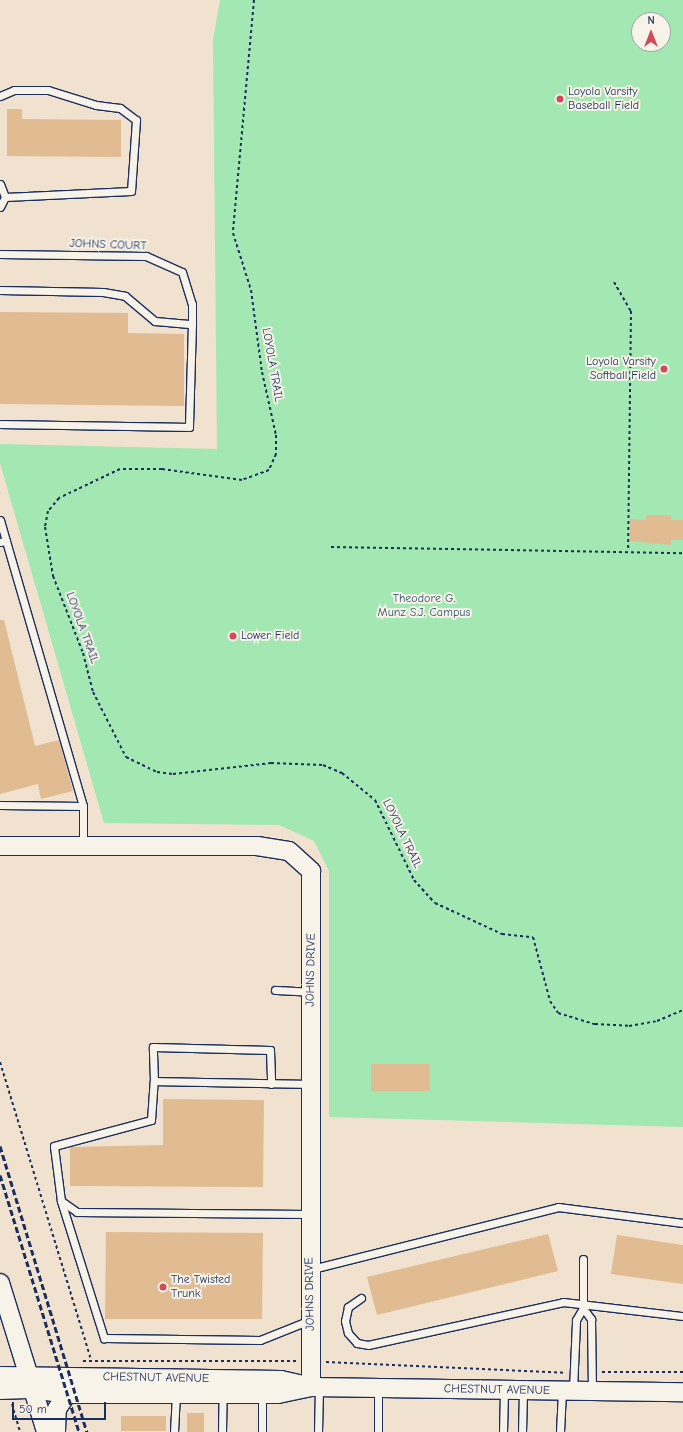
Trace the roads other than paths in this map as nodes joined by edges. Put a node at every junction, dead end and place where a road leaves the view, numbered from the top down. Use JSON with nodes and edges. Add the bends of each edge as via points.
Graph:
{"nodes":[{"id":1,"x":0,"y":96,"type":"edge"},
{"id":2,"x":0,"y":184,"type":"edge"},
{"id":3,"x":4,"y":197,"type":"junction"},
{"id":4,"x":0,"y":207,"type":"edge"},
{"id":5,"x":0,"y":254,"type":"edge"},
{"id":6,"x":0,"y":290,"type":"edge"},
{"id":7,"x":192,"y":324,"type":"junction"},
{"id":8,"x":0,"y":424,"type":"edge"},
{"id":9,"x":0,"y":520,"type":"edge"},
{"id":10,"x":3,"y":541,"type":"edge"},
{"id":11,"x":0,"y":805,"type":"edge"},
{"id":12,"x":83,"y":806,"type":"junction"},
{"id":13,"x":0,"y":846,"type":"edge"},
{"id":14,"x":83,"y":846,"type":"junction"},
{"id":15,"x":275,"y":990,"type":"dead end"},
{"id":16,"x":311,"y":992,"type":"junction"},
{"id":17,"x":154,"y":1082,"type":"junction"},
{"id":18,"x":270,"y":1084,"type":"junction"},
{"id":19,"x":309,"y":1084,"type":"junction"},
{"id":20,"x":61,"y":1201,"type":"junction"},
{"id":21,"x":308,"y":1214,"type":"junction"},
{"id":22,"x":683,"y":1223,"type":"edge"},
{"id":23,"x":583,"y":1259,"type":"dead end"},
{"id":24,"x":309,"y":1269,"type":"junction"},
{"id":25,"x":0,"y":1284,"type":"edge"},
{"id":26,"x":361,"y":1298,"type":"dead end"},
{"id":27,"x":583,"y":1305,"type":"junction"},
{"id":28,"x":683,"y":1316,"type":"edge"},
{"id":29,"x":310,"y":1320,"type":"junction"},
{"id":30,"x":0,"y":1376,"type":"edge"},
{"id":31,"x":32,"y":1383,"type":"junction"},
{"id":32,"x":569,"y":1385,"type":"junction"},
{"id":33,"x":223,"y":1386,"type":"junction"},
{"id":34,"x":262,"y":1387,"type":"junction"},
{"id":35,"x":315,"y":1388,"type":"junction"},
{"id":36,"x":378,"y":1388,"type":"junction"},
{"id":37,"x":504,"y":1390,"type":"junction"},
{"id":38,"x":523,"y":1390,"type":"junction"},
{"id":39,"x":592,"y":1391,"type":"junction"},
{"id":40,"x":683,"y":1392,"type":"edge"},
{"id":41,"x":67,"y":1394,"type":"junction"},
{"id":42,"x":176,"y":1394,"type":"junction"},
{"id":43,"x":6,"y":1396,"type":"edge"},
{"id":44,"x":46,"y":1432,"type":"edge"},
{"id":45,"x":56,"y":1432,"type":"edge"},
{"id":46,"x":174,"y":1432,"type":"edge"},
{"id":47,"x":222,"y":1432,"type":"edge"},
{"id":48,"x":262,"y":1432,"type":"edge"},
{"id":49,"x":318,"y":1432,"type":"edge"},
{"id":50,"x":378,"y":1432,"type":"edge"},
{"id":51,"x":503,"y":1432,"type":"edge"},
{"id":52,"x":522,"y":1432,"type":"edge"},
{"id":53,"x":560,"y":1432,"type":"edge"}],
"edges":[{"from":1,"to":3,"type":"lane","via":[[14,90],[48,90],[96,105],[120,108],[136,120],[131,191]]},
{"from":2,"to":3,"type":"lane"},
{"from":3,"to":4,"type":"lane"},
{"from":5,"to":7,"type":"lane","name":"JOHNS COURT","via":[[146,256],[182,272],[192,304]]},
{"from":6,"to":7,"type":"lane","via":[[103,292],[125,296],[155,321]]},
{"from":7,"to":8,"type":"lane","name":"JOHNS COURT","via":[[189,427]]},
{"from":9,"to":10,"type":"lane"},
{"from":10,"to":12,"type":"lane"},
{"from":11,"to":12,"type":"lane"},
{"from":12,"to":14,"type":"lane"},
{"from":13,"to":14,"type":"street","name":"JOHNS DRIVE"},
{"from":14,"to":16,"type":"street","name":"JOHNS DRIVE","via":[[257,846],[289,851],[311,871]]},
{"from":15,"to":16,"type":"lane"},
{"from":16,"to":19,"type":"street","name":"JOHNS DRIVE"},
{"from":17,"to":18,"type":"lane"},
{"from":17,"to":18,"type":"lane","via":[[153,1047],[270,1050]]},
{"from":17,"to":20,"type":"lane","via":[[151,1120],[54,1146]]},
{"from":18,"to":19,"type":"lane"},
{"from":19,"to":21,"type":"street","name":"JOHNS DRIVE"},
{"from":20,"to":21,"type":"lane","via":[[77,1212]]},
{"from":20,"to":29,"type":"lane","via":[[104,1338],[260,1340]]},
{"from":21,"to":24,"type":"street","name":"JOHNS DRIVE"},
{"from":22,"to":24,"type":"lane","via":[[558,1207]]},
{"from":23,"to":27,"type":"lane"},
{"from":24,"to":29,"type":"street","name":"JOHNS DRIVE"},
{"from":25,"to":31,"type":"street"},
{"from":26,"to":27,"type":"lane","via":[[348,1307],[345,1321],[348,1333],[357,1343],[368,1345],[564,1302]]},
{"from":27,"to":28,"type":"lane"},
{"from":27,"to":32,"type":"lane","via":[[576,1320]]},
{"from":27,"to":39,"type":"lane","via":[[591,1319]]},
{"from":29,"to":35,"type":"street","name":"JOHNS DRIVE","via":[[311,1361]]},
{"from":30,"to":31,"type":"street","name":"CHESTNUT AVENUE"},
{"from":31,"to":33,"type":"street","name":"CHESTNUT AVENUE"},
{"from":31,"to":41,"type":"street","name":"CHESTNUT AVENUE"},
{"from":31,"to":43,"type":"street","name":"CHESTNUT AVENUE"},
{"from":31,"to":44,"type":"street"},
{"from":32,"to":38,"type":"street","name":"CHESTNUT AVENUE"},
{"from":32,"to":39,"type":"street","name":"CHESTNUT AVENUE"},
{"from":32,"to":53,"type":"lane"},
{"from":33,"to":34,"type":"street","name":"CHESTNUT AVENUE"},
{"from":33,"to":42,"type":"street","name":"CHESTNUT AVENUE"},
{"from":33,"to":47,"type":"lane"},
{"from":34,"to":35,"type":"street","name":"CHESTNUT AVENUE","via":[[281,1380]]},
{"from":34,"to":48,"type":"lane"},
{"from":35,"to":36,"type":"street","name":"CHESTNUT AVENUE"},
{"from":35,"to":49,"type":"lane"},
{"from":36,"to":37,"type":"street","name":"CHESTNUT AVENUE"},
{"from":36,"to":50,"type":"lane"},
{"from":37,"to":38,"type":"street","name":"CHESTNUT AVENUE"},
{"from":37,"to":51,"type":"lane"},
{"from":38,"to":52,"type":"lane"},
{"from":39,"to":40,"type":"street","name":"CHESTNUT AVENUE"},
{"from":41,"to":42,"type":"street","name":"CHESTNUT AVENUE"},
{"from":41,"to":45,"type":"street","via":[[57,1409]]},
{"from":42,"to":46,"type":"lane"}]}
